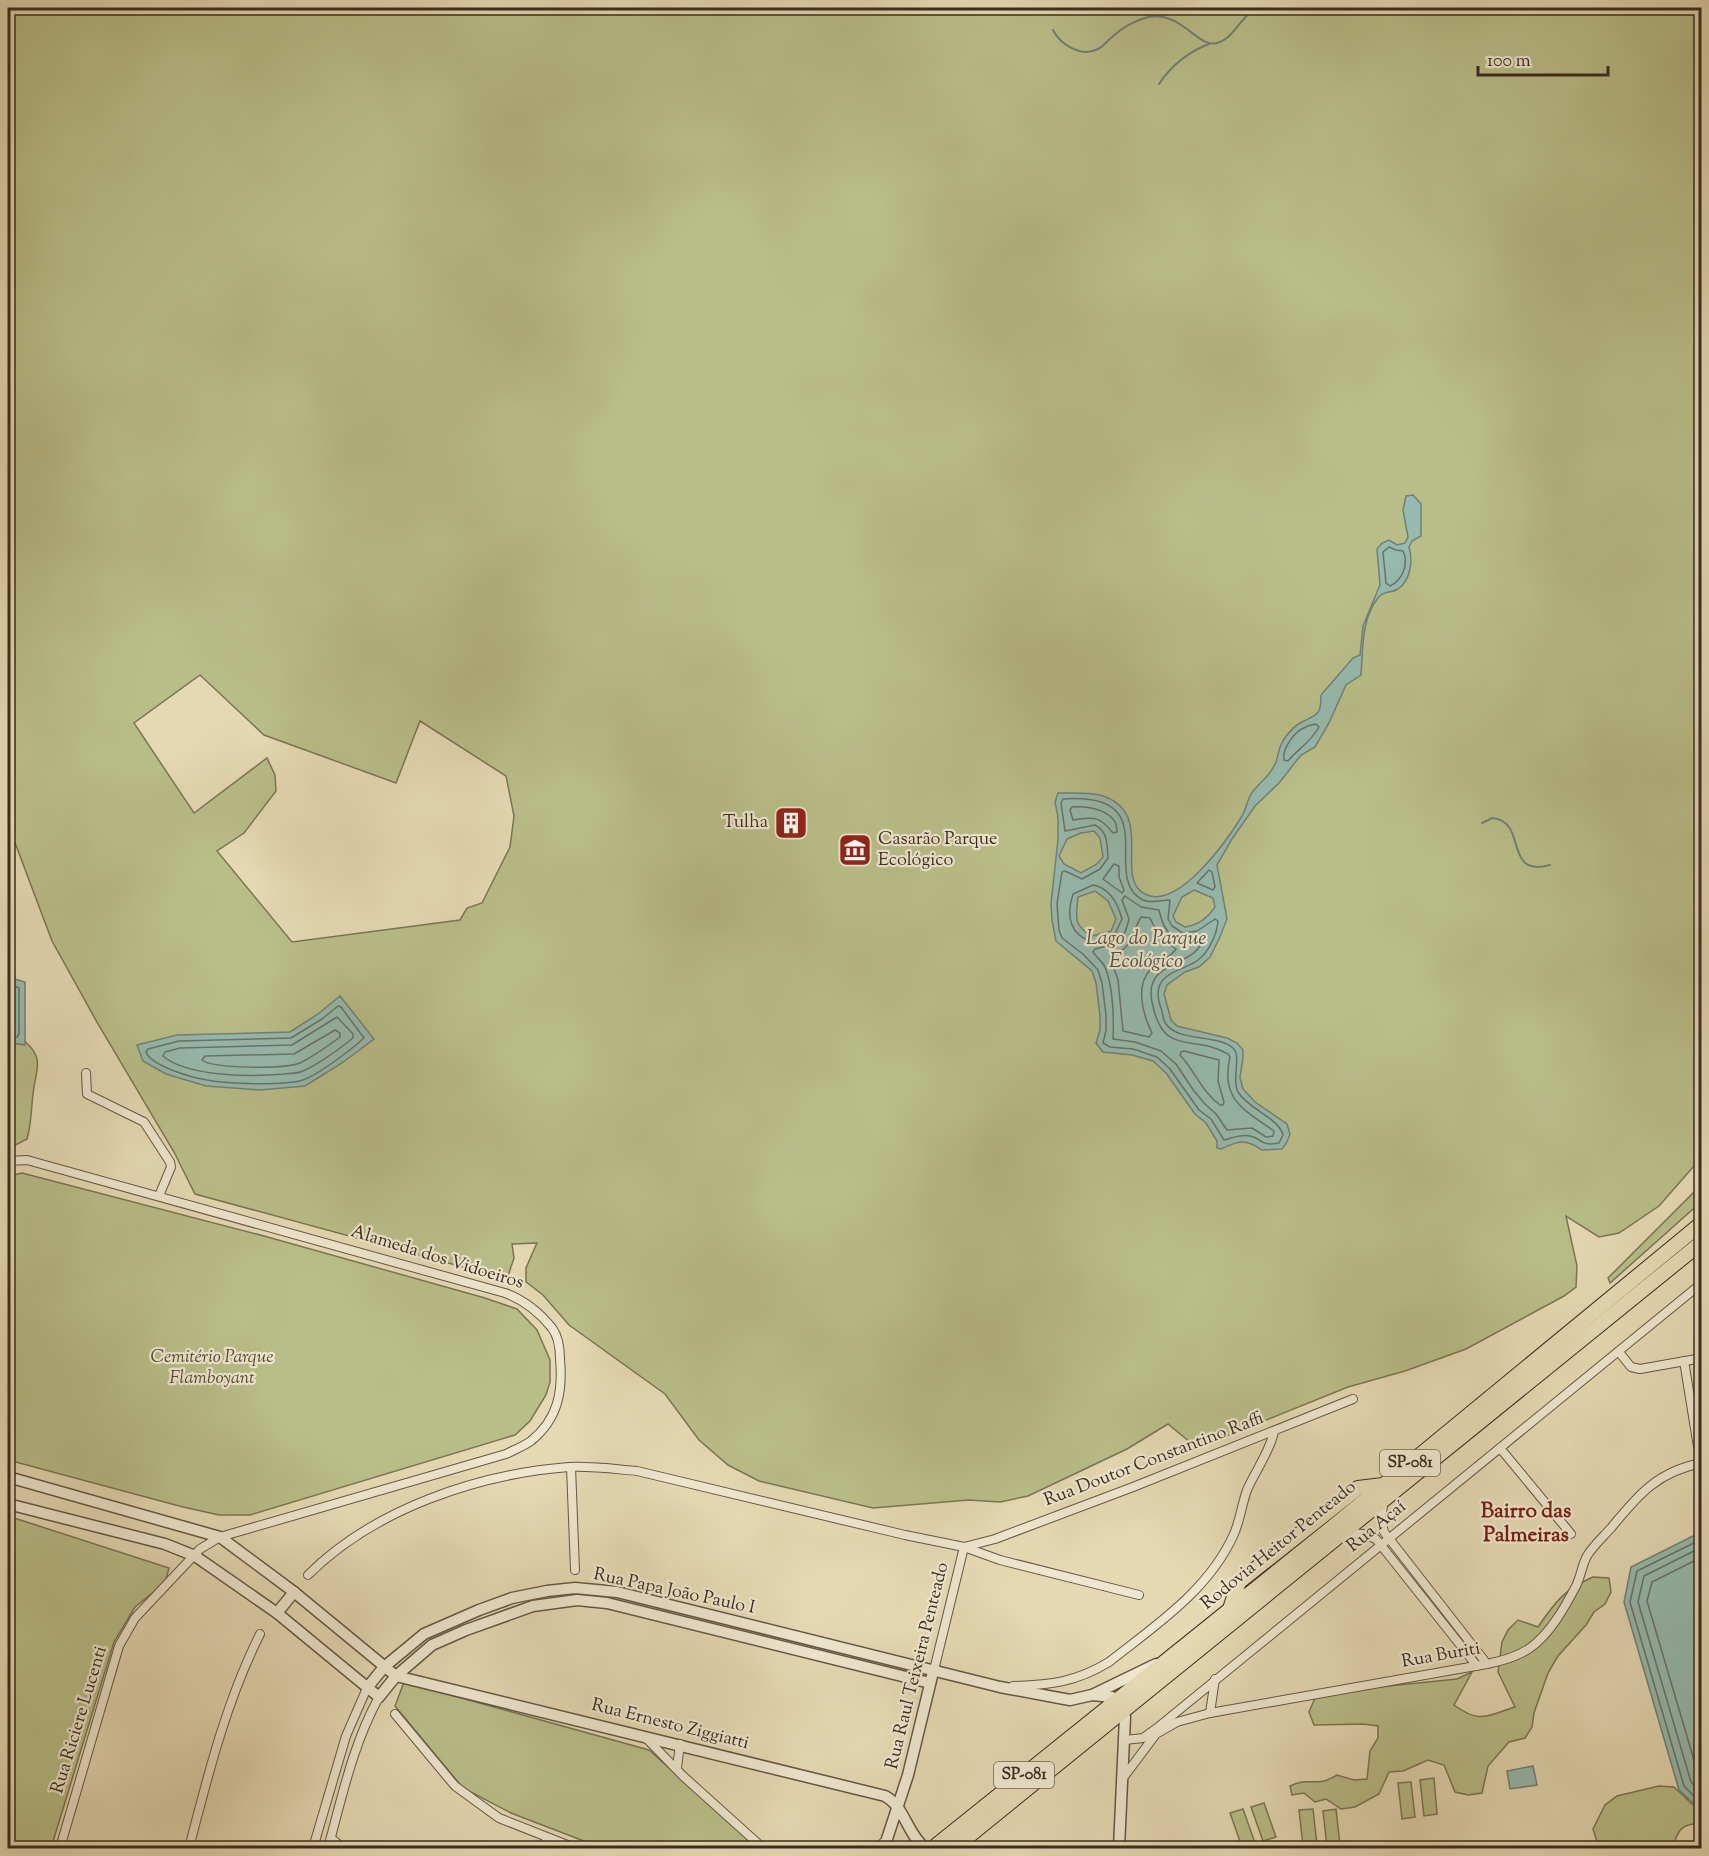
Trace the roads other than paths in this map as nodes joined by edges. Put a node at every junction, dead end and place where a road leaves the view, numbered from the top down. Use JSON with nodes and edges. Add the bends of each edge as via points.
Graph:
{"nodes":[{"id":1,"x":86,"y":1073,"type":"dead end"},
{"id":2,"x":8,"y":1161,"type":"edge"},
{"id":3,"x":159,"y":1196,"type":"junction"},
{"id":4,"x":1701,"y":1222,"type":"edge"},
{"id":5,"x":1701,"y":1242,"type":"edge"},
{"id":6,"x":1701,"y":1283,"type":"edge"},
{"id":7,"x":1619,"y":1352,"type":"junction"},
{"id":8,"x":1701,"y":1358,"type":"edge"},
{"id":9,"x":1684,"y":1361,"type":"junction"},
{"id":10,"x":1353,"y":1398,"type":"dead end"},
{"id":11,"x":1274,"y":1431,"type":"junction"},
{"id":12,"x":1698,"y":1447,"type":"dead end"},
{"id":13,"x":1500,"y":1448,"type":"junction"},
{"id":14,"x":1701,"y":1463,"type":"edge"},
{"id":15,"x":571,"y":1467,"type":"junction"},
{"id":16,"x":8,"y":1477,"type":"edge"},
{"id":17,"x":1384,"y":1492,"type":"junction"},
{"id":18,"x":8,"y":1504,"type":"edge"},
{"id":19,"x":1342,"y":1532,"type":"junction"},
{"id":20,"x":1570,"y":1534,"type":"dead end"},
{"id":21,"x":220,"y":1537,"type":"junction"},
{"id":22,"x":1385,"y":1542,"type":"junction"},
{"id":23,"x":964,"y":1547,"type":"junction"},
{"id":24,"x":195,"y":1556,"type":"junction"},
{"id":25,"x":575,"y":1570,"type":"dead end"},
{"id":26,"x":308,"y":1575,"type":"dead end"},
{"id":27,"x":294,"y":1592,"type":"junction"},
{"id":28,"x":1139,"y":1595,"type":"dead end"},
{"id":29,"x":277,"y":1613,"type":"junction"},
{"id":30,"x":260,"y":1634,"type":"dead end"},
{"id":31,"x":1173,"y":1656,"type":"junction"},
{"id":32,"x":1487,"y":1664,"type":"junction"},
{"id":33,"x":1478,"y":1666,"type":"junction"},
{"id":34,"x":384,"y":1667,"type":"junction"},
{"id":35,"x":933,"y":1670,"type":"junction"},
{"id":36,"x":396,"y":1676,"type":"junction"},
{"id":37,"x":1215,"y":1679,"type":"junction"},
{"id":38,"x":1066,"y":1682,"type":"junction"},
{"id":39,"x":930,"y":1683,"type":"junction"},
{"id":40,"x":1000,"y":1687,"type":"junction"},
{"id":41,"x":367,"y":1688,"type":"junction"},
{"id":42,"x":1092,"y":1695,"type":"junction"},
{"id":43,"x":379,"y":1697,"type":"junction"},
{"id":44,"x":1063,"y":1699,"type":"junction"},
{"id":45,"x":1119,"y":1706,"type":"junction"},
{"id":46,"x":1210,"y":1713,"type":"junction"},
{"id":47,"x":395,"y":1714,"type":"dead end"},
{"id":48,"x":643,"y":1736,"type":"junction"},
{"id":49,"x":1125,"y":1740,"type":"junction"},
{"id":50,"x":680,"y":1744,"type":"junction"},
{"id":51,"x":677,"y":1768,"type":"junction"},
{"id":52,"x":1123,"y":1778,"type":"junction"},
{"id":53,"x":898,"y":1806,"type":"junction"},
{"id":54,"x":331,"y":1838,"type":"junction"},
{"id":55,"x":547,"y":1838,"type":"junction"},
{"id":56,"x":886,"y":1844,"type":"edge"},
{"id":57,"x":60,"y":1848,"type":"edge"},
{"id":58,"x":189,"y":1848,"type":"edge"},
{"id":59,"x":313,"y":1848,"type":"edge"},
{"id":60,"x":328,"y":1848,"type":"edge"},
{"id":61,"x":343,"y":1848,"type":"edge"},
{"id":62,"x":543,"y":1848,"type":"edge"},
{"id":63,"x":575,"y":1848,"type":"edge"},
{"id":64,"x":763,"y":1848,"type":"edge"},
{"id":65,"x":876,"y":1848,"type":"edge"},
{"id":66,"x":925,"y":1848,"type":"edge"},
{"id":67,"x":933,"y":1848,"type":"edge"},
{"id":68,"x":954,"y":1848,"type":"edge"},
{"id":69,"x":1119,"y":1848,"type":"edge"}],
"edges":[{"from":1,"to":3,"type":"street","via":[[87,1094],[144,1122],[170,1162]]},
{"from":2,"to":3,"type":"street","name":"Alameda dos Vidoeiros","via":[[27,1160]]},
{"from":3,"to":21,"type":"street","name":"Alameda dos Vidoeiros","via":[[515,1296],[524,1300],[553,1330],[560,1350],[561,1389],[556,1407],[546,1426],[530,1442],[487,1460]]},
{"from":4,"to":17,"type":"main road","name":"Rodovia Heitor Penteado","number":"SP-081"},
{"from":5,"to":17,"type":"main road","name":"Rodovia Heitor Penteado","number":"SP-081"},
{"from":6,"to":7,"type":"street","name":"Rua Açaí"},
{"from":7,"to":9,"type":"street","via":[[1631,1367],[1640,1369]]},
{"from":7,"to":13,"type":"street","name":"Rua Açaí"},
{"from":8,"to":9,"type":"street"},
{"from":9,"to":12,"type":"street"},
{"from":10,"to":11,"type":"street","name":"Rua Doutor Constantino Raffi"},
{"from":11,"to":23,"type":"street","name":"Rua Doutor Constantino Raffi","via":[[994,1539]]},
{"from":11,"to":38,"type":"street","via":[[1247,1490],[1234,1534],[1210,1574],[1193,1594],[1109,1662]]},
{"from":13,"to":20,"type":"street"},
{"from":13,"to":22,"type":"street","name":"Rua Açaí"},
{"from":14,"to":32,"type":"street","name":"Rua Buriti","via":[[1666,1474],[1633,1502],[1588,1555],[1551,1625],[1531,1648]]},
{"from":15,"to":23,"type":"street","via":[[637,1471]]},
{"from":15,"to":25,"type":"street"},
{"from":15,"to":26,"type":"street","via":[[490,1480],[409,1507],[356,1535]]},
{"from":16,"to":21,"type":"street"},
{"from":17,"to":19,"type":"main road","name":"Rodovia Heitor Penteado","number":"SP-081"},
{"from":17,"to":22,"type":"street","via":[[1381,1525]]},
{"from":17,"to":31,"type":"main road","name":"Rodovia Heitor Penteado","number":"SP-081"},
{"from":18,"to":24,"type":"street","via":[[165,1544]]},
{"from":19,"to":22,"type":"street","via":[[1370,1535]]},
{"from":19,"to":45,"type":"main road","name":"Rodovia Heitor Penteado","number":"SP-081"},
{"from":21,"to":24,"type":"street","name":"Rua Riciere Lucenti","via":[[208,1542]]},
{"from":21,"to":27,"type":"street","name":"Rua Ernesto Ziggiatti"},
{"from":22,"to":32,"type":"street"},
{"from":22,"to":33,"type":"street"},
{"from":22,"to":37,"type":"street","name":"Rua Açaí"},
{"from":23,"to":28,"type":"street","via":[[1000,1560]]},
{"from":23,"to":35,"type":"street","name":"Rua Raul Teixeira Penteado"},
{"from":24,"to":29,"type":"street"},
{"from":24,"to":57,"type":"street","name":"Rua Riciere Lucenti","via":[[135,1618],[119,1646]]},
{"from":27,"to":29,"type":"street"},
{"from":27,"to":34,"type":"street","name":"Rua Ernesto Ziggiatti"},
{"from":29,"to":41,"type":"street"},
{"from":30,"to":58,"type":"street","via":[[242,1670],[209,1769]]},
{"from":31,"to":42,"type":"street","name":"Rua Papa João Paulo I"},
{"from":31,"to":45,"type":"main road","name":"Rodovia Heitor Penteado","number":"SP-081"},
{"from":32,"to":33,"type":"street","name":"Rua Buriti"},
{"from":33,"to":46,"type":"street","name":"Rua Buriti"},
{"from":34,"to":35,"type":"street","name":"Rua Papa João Paulo I","via":[[424,1635],[478,1610],[512,1598],[575,1588],[617,1592]]},
{"from":34,"to":36,"type":"street","name":"Rua Ernesto Ziggiatti"},
{"from":34,"to":41,"type":"street","name":"Rua Papa João Paulo I"},
{"from":35,"to":39,"type":"street","name":"Rua Raul Teixeira Penteado"},
{"from":35,"to":40,"type":"street","name":"Rua Papa João Paulo I"},
{"from":36,"to":39,"type":"street","name":"Rua Papa João Paulo I","via":[[440,1641],[533,1606],[577,1600],[607,1603]]},
{"from":36,"to":43,"type":"street","name":"Rua Papa João Paulo I"},
{"from":36,"to":48,"type":"street","name":"Rua Ernesto Ziggiatti"},
{"from":37,"to":46,"type":"street"},
{"from":37,"to":49,"type":"street","name":"Rua Açaí","via":[[1143,1738]]},
{"from":38,"to":40,"type":"street"},
{"from":38,"to":44,"type":"street"},
{"from":39,"to":53,"type":"street","name":"Rua Raul Teixeira Penteado"},
{"from":40,"to":44,"type":"street","name":"Rua Papa João Paulo I"},
{"from":41,"to":43,"type":"street"},
{"from":41,"to":59,"type":"street","name":"Rua Papa João Paulo I","via":[[346,1736]]},
{"from":42,"to":44,"type":"street","name":"Rua Papa João Paulo I"},
{"from":42,"to":45,"type":"street","name":"Rua Papa João Paulo I","via":[[1112,1697]]},
{"from":43,"to":54,"type":"street","name":"Rua Papa João Paulo I","via":[[351,1763]]},
{"from":45,"to":49,"type":"street","via":[[1125,1717]]},
{"from":45,"to":67,"type":"main road","name":"Rodovia Heitor Penteado","number":"SP-081"},
{"from":45,"to":68,"type":"main road","name":"Rodovia Heitor Penteado","number":"SP-081"},
{"from":46,"to":52,"type":"street","name":"Rua Buriti","via":[[1177,1722],[1156,1734]]},
{"from":47,"to":55,"type":"street","via":[[455,1786],[499,1818]]},
{"from":48,"to":50,"type":"street","name":"Rua Ernesto Ziggiatti"},
{"from":48,"to":51,"type":"street"},
{"from":49,"to":52,"type":"street"},
{"from":50,"to":51,"type":"street"},
{"from":50,"to":53,"type":"street","name":"Rua Ernesto Ziggiatti","via":[[885,1796]]},
{"from":51,"to":64,"type":"street"},
{"from":52,"to":69,"type":"street"},
{"from":53,"to":56,"type":"street","name":"Rua Raul Teixeira Penteado"},
{"from":53,"to":66,"type":"street","via":[[912,1834]]},
{"from":54,"to":60,"type":"street","name":"Rua Papa João Paulo I"},
{"from":54,"to":61,"type":"street"},
{"from":55,"to":62,"type":"street"},
{"from":55,"to":63,"type":"street"},
{"from":56,"to":65,"type":"street"}]}
